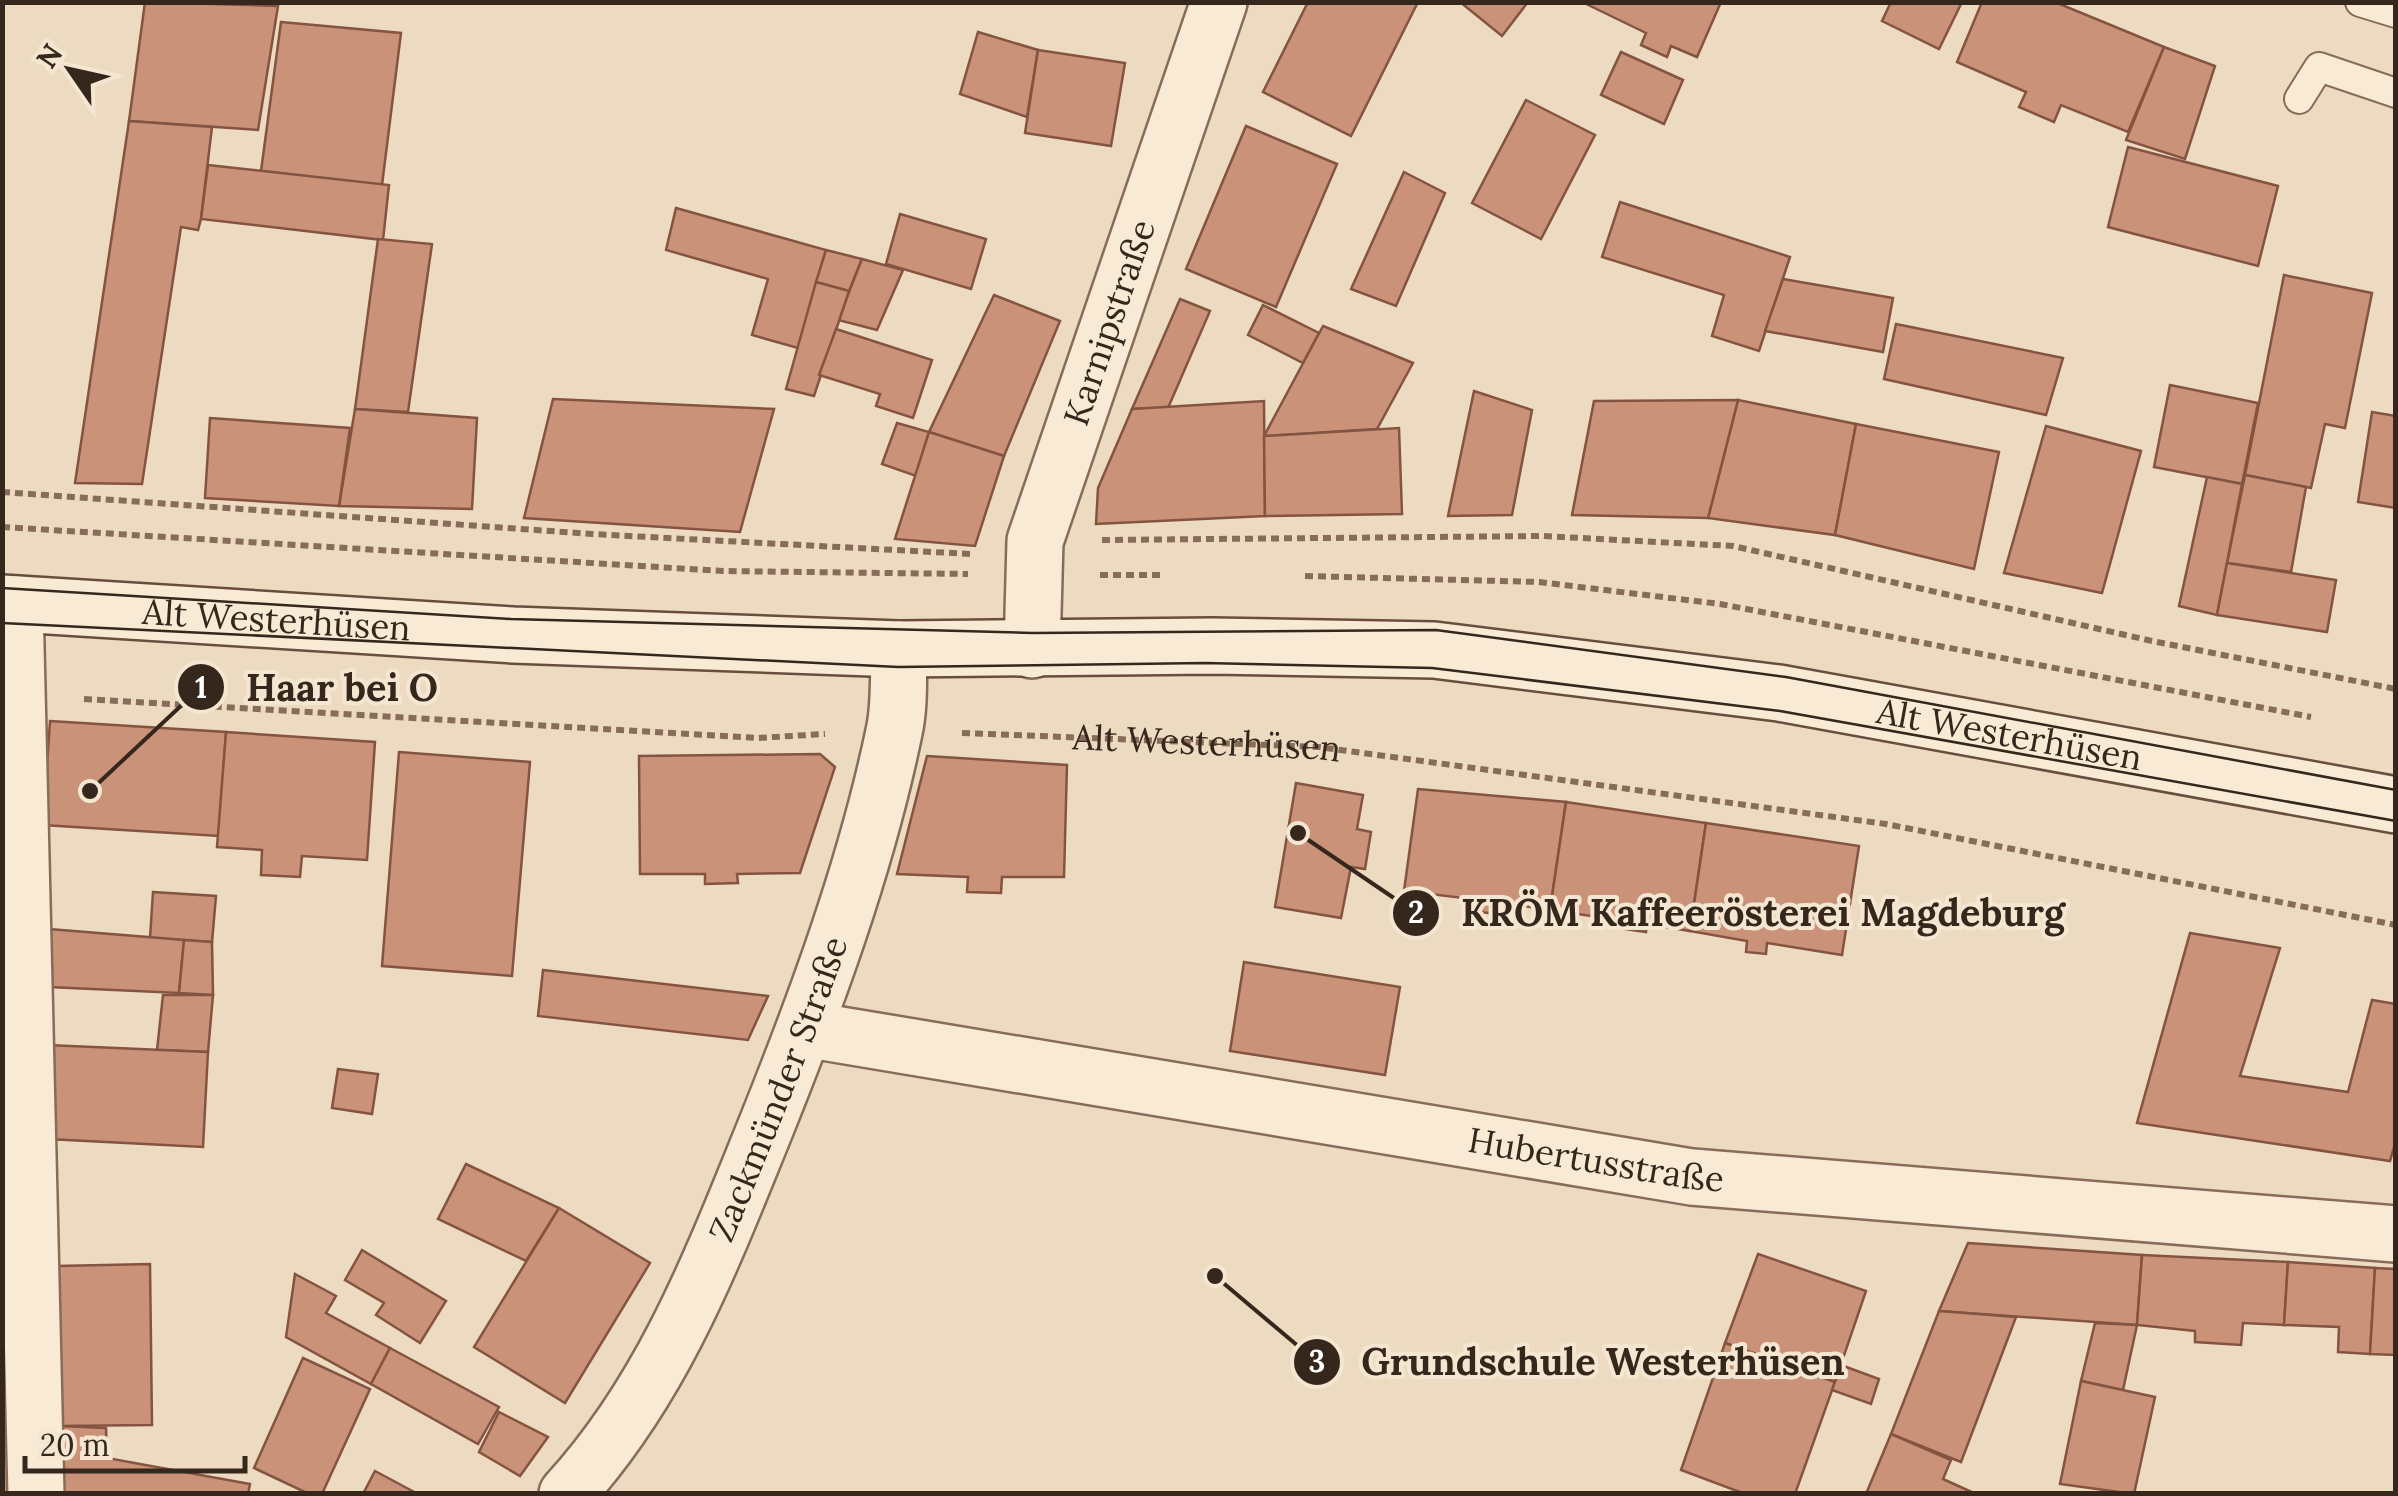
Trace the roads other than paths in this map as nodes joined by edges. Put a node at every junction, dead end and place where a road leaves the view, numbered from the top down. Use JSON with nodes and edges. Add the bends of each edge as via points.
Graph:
{"nodes":[{"id":1,"x":1219,"y":2,"type":"edge"},
{"id":2,"x":2360,"y":2,"type":"edge"},
{"id":3,"x":2396,"y":13,"type":"edge"},
{"id":4,"x":2396,"y":94,"type":"edge"},
{"id":5,"x":2299,"y":98,"type":"dead end"},
{"id":6,"x":8,"y":603,"type":"edge"},
{"id":7,"x":899,"y":649,"type":"junction"},
{"id":8,"x":1032,"y":650,"type":"junction"},
{"id":9,"x":2396,"y":805,"type":"edge"},
{"id":10,"x":805,"y":1029,"type":"junction"},
{"id":11,"x":2396,"y":1234,"type":"edge"},
{"id":12,"x":36,"y":1494,"type":"edge"},
{"id":13,"x":568,"y":1494,"type":"edge"}],
"edges":[{"from":1,"to":8,"type":"street","name":"Karnipstraße","via":[[1035,541]]},
{"from":2,"to":3,"type":"lane"},
{"from":4,"to":5,"type":"lane","via":[[2319,67]]},
{"from":6,"to":7,"type":"street","name":"Alt Westerhüsen","via":[[513,635]]},
{"from":6,"to":12,"type":"street"},
{"from":7,"to":8,"type":"street","name":"Alt Westerhüsen"},
{"from":7,"to":10,"type":"street","name":"Zackmünder Straße","via":[[895,730]]},
{"from":8,"to":9,"type":"street","name":"Alt Westerhüsen","via":[[1434,650],[1780,693]]},
{"from":10,"to":11,"type":"street","name":"Hubertusstraße","via":[[1692,1177]]},
{"from":10,"to":13,"type":"street","name":"Zackmünder Straße","via":[[662,1365],[615,1440]]}]}
